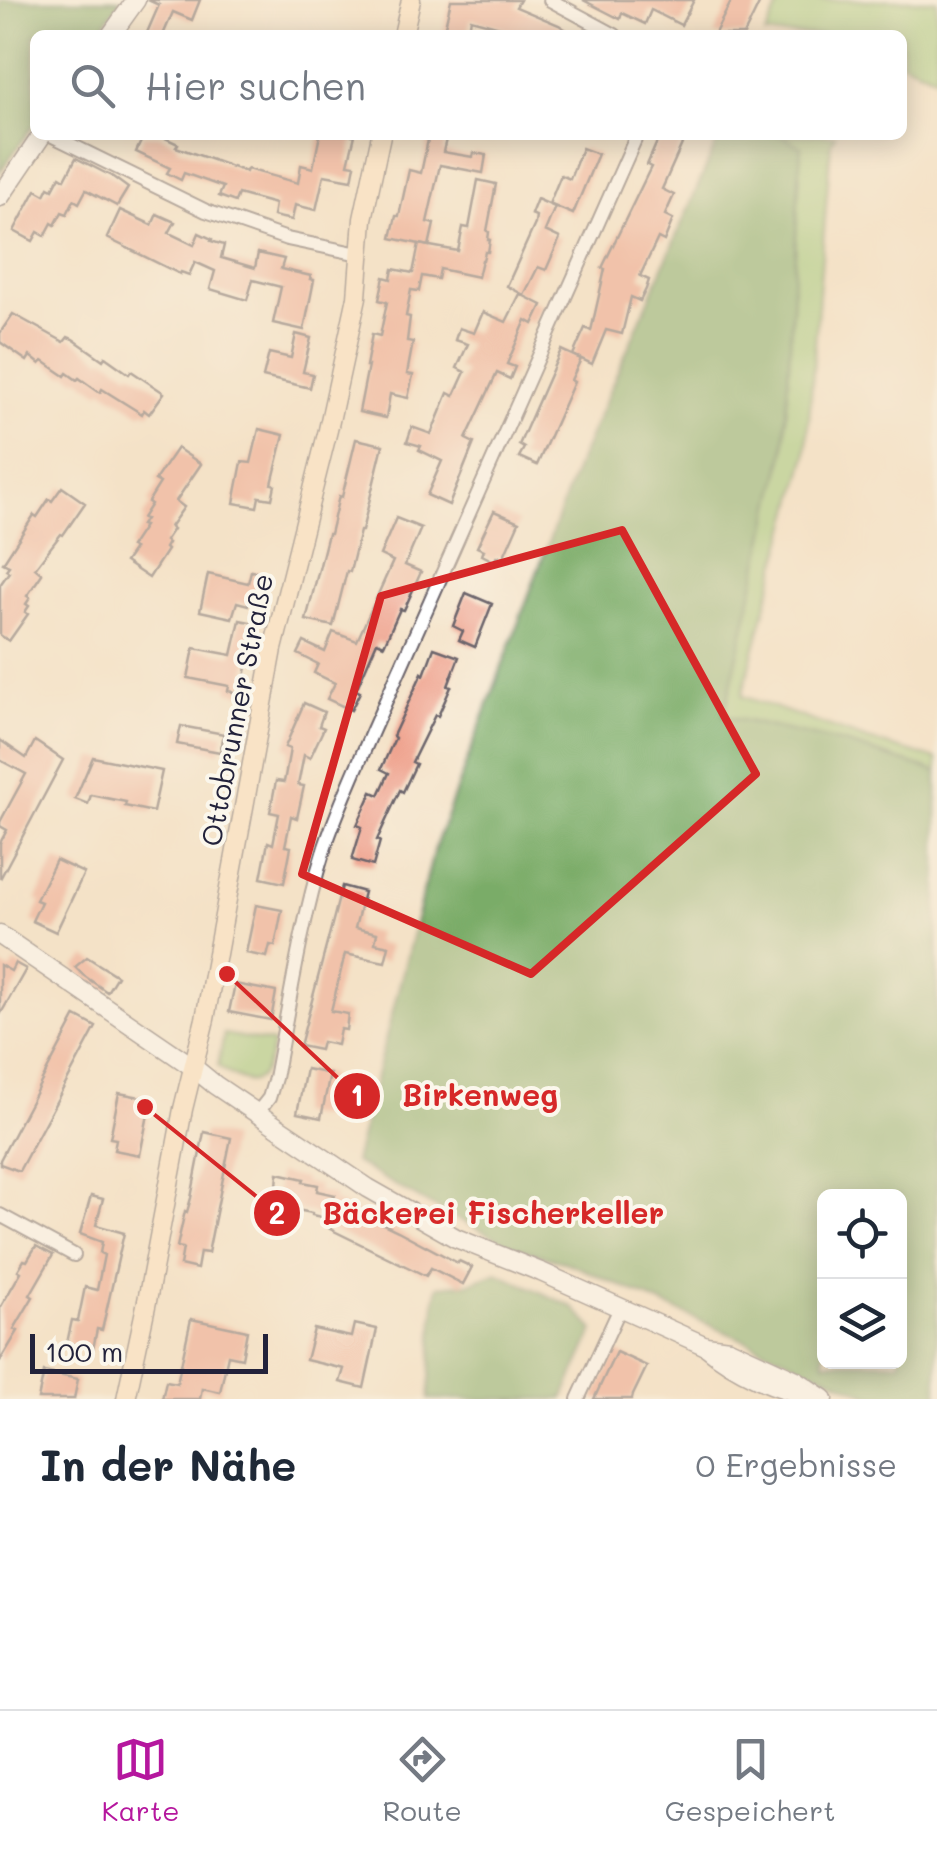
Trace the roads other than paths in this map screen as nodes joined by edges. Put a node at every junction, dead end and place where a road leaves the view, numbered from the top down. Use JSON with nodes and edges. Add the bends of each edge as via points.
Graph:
{"nodes":[{"id":1,"x":136,"y":0,"type":"edge"},
{"id":2,"x":411,"y":0,"type":"edge"},
{"id":3,"x":550,"y":0,"type":"edge"},
{"id":4,"x":115,"y":30,"type":"edge"},
{"id":5,"x":404,"y":30,"type":"edge"},
{"id":6,"x":606,"y":30,"type":"edge"},
{"id":7,"x":39,"y":140,"type":"edge"},
{"id":8,"x":61,"y":140,"type":"edge"},
{"id":9,"x":381,"y":140,"type":"edge"},
{"id":10,"x":635,"y":140,"type":"edge"},
{"id":11,"x":0,"y":197,"type":"edge"},
{"id":12,"x":360,"y":254,"type":"junction"},
{"id":13,"x":0,"y":935,"type":"edge"},
{"id":14,"x":193,"y":1067,"type":"junction"},
{"id":15,"x":258,"y":1112,"type":"junction"},
{"id":16,"x":0,"y":1215,"type":"edge"},
{"id":17,"x":74,"y":1255,"type":"dead end"},
{"id":18,"x":620,"y":1308,"type":"junction"},
{"id":19,"x":820,"y":1397,"type":"edge"},
{"id":20,"x":126,"y":1399,"type":"edge"},
{"id":21,"x":578,"y":1399,"type":"edge"}],
"edges":[{"from":1,"to":4,"type":"street"},
{"from":2,"to":5,"type":"main road"},
{"from":3,"to":6,"type":"street"},
{"from":7,"to":11,"type":"street"},
{"from":8,"to":12,"type":"street","via":[[206,211]]},
{"from":9,"to":12,"type":"main road","name":"Ottobrunner Straße"},
{"from":10,"to":15,"type":"street","via":[[344,799],[319,870],[275,1078]]},
{"from":12,"to":14,"type":"main road","name":"Ottobrunner Straße","via":[[328,430],[273,649]]},
{"from":13,"to":14,"type":"street"},
{"from":14,"to":15,"type":"street"},
{"from":14,"to":20,"type":"main road","name":"Ottobrunner Straße"},
{"from":15,"to":18,"type":"street","via":[[368,1188],[456,1238]]},
{"from":16,"to":17,"type":"street"},
{"from":18,"to":19,"type":"street","via":[[792,1393]]},
{"from":18,"to":21,"type":"street"}]}
